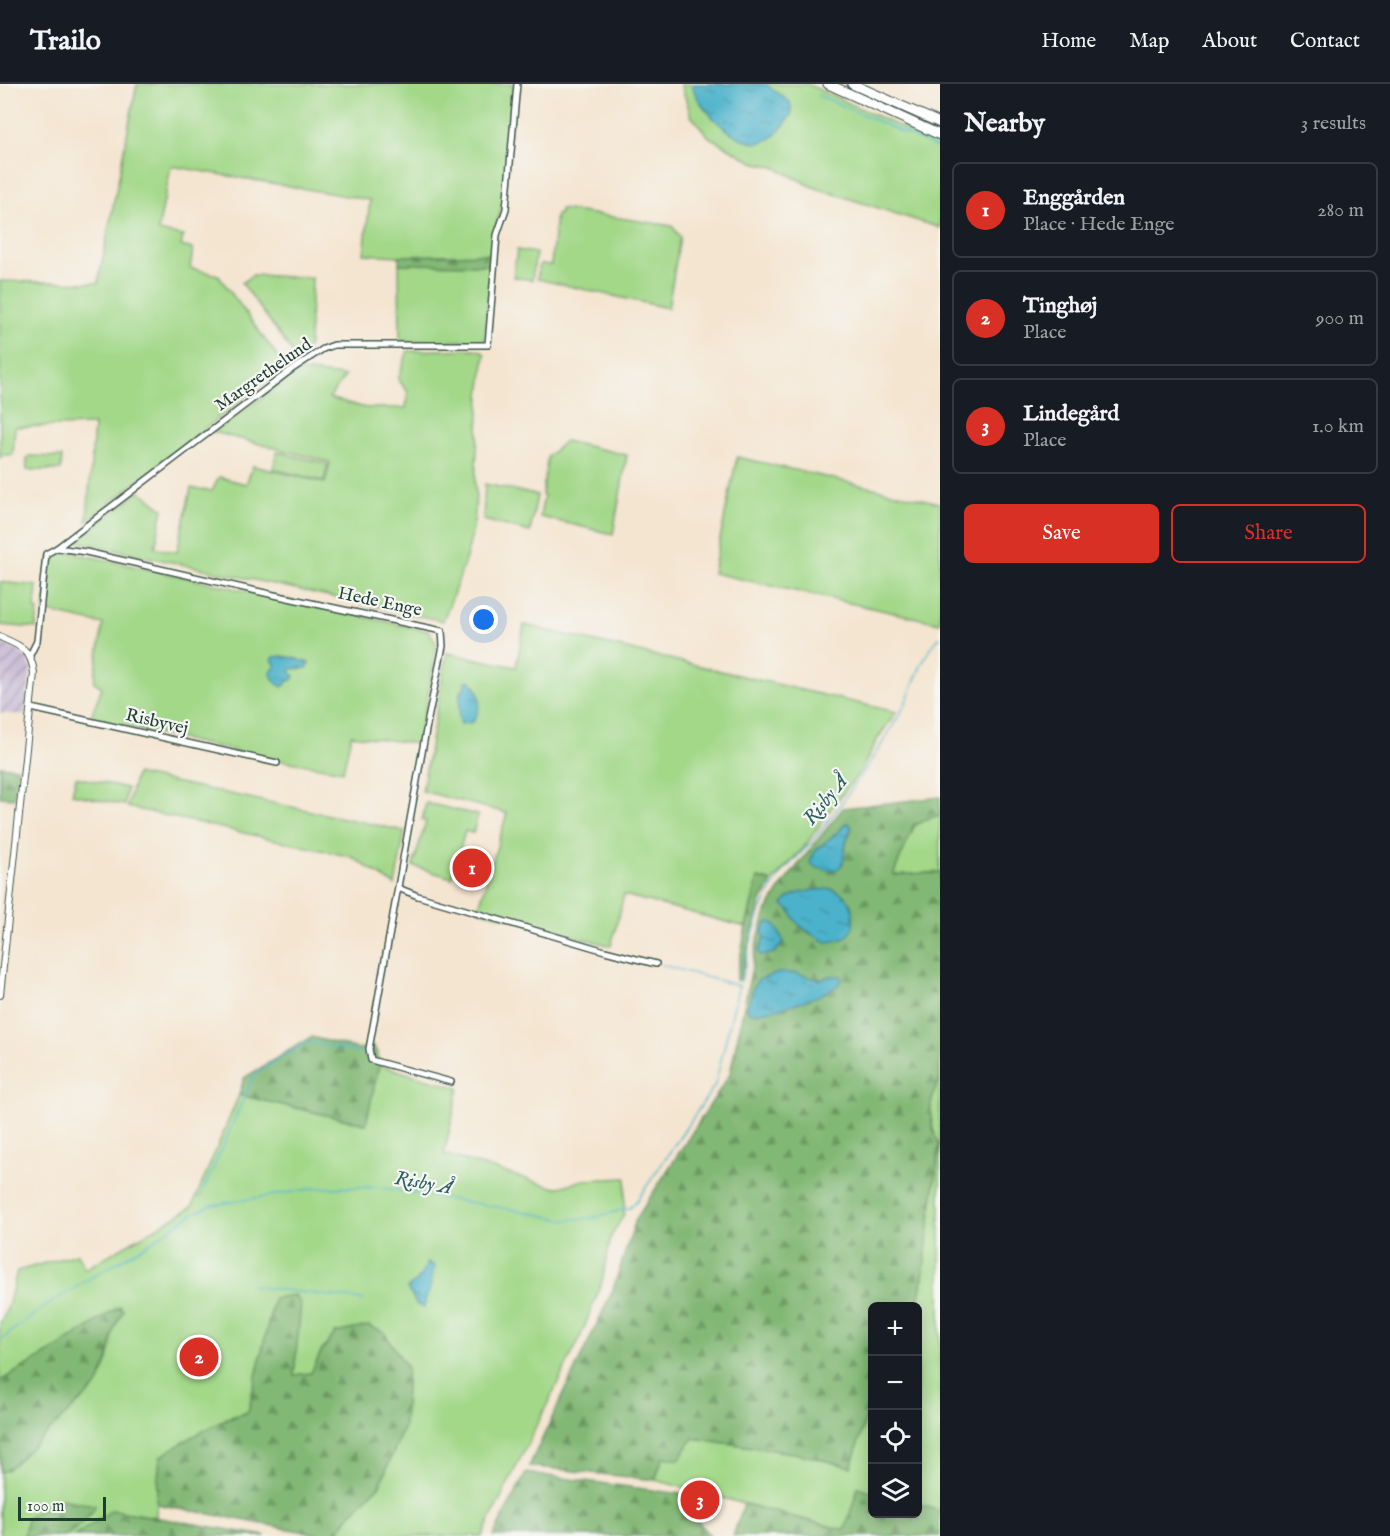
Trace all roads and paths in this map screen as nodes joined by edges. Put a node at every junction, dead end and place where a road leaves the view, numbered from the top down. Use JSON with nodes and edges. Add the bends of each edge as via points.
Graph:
{"nodes":[{"id":1,"x":517,"y":84,"type":"edge"},
{"id":2,"x":828,"y":84,"type":"edge"},
{"id":3,"x":852,"y":84,"type":"edge"},
{"id":4,"x":940,"y":123,"type":"edge"},
{"id":5,"x":940,"y":135,"type":"edge"},
{"id":6,"x":57,"y":548,"type":"junction"},
{"id":7,"x":0,"y":637,"type":"edge"},
{"id":8,"x":30,"y":655,"type":"junction"},
{"id":9,"x":31,"y":708,"type":"junction"},
{"id":10,"x":277,"y":763,"type":"dead end"},
{"id":11,"x":398,"y":888,"type":"junction"},
{"id":12,"x":656,"y":964,"type":"dead end"},
{"id":13,"x":0,"y":995,"type":"edge"},
{"id":14,"x":451,"y":1082,"type":"dead end"}],
"edges":[{"from":1,"to":6,"type":"street","name":"Margrethelund","via":[[506,209],[497,235],[488,345],[341,345],[323,349],[291,369]]},
{"from":2,"to":5,"type":"highway"},
{"from":3,"to":4,"type":"highway"},
{"from":6,"to":8,"type":"street","name":"Margrethelund","via":[[46,554],[37,642]]},
{"from":6,"to":11,"type":"street","name":"Hede Enge","via":[[442,631],[443,646]]},
{"from":7,"to":8,"type":"street"},
{"from":8,"to":9,"type":"street","via":[[34,673]]},
{"from":9,"to":10,"type":"street","name":"Risbyvej"},
{"from":9,"to":13,"type":"street"},
{"from":11,"to":12,"type":"street"},
{"from":11,"to":14,"type":"street","name":"Hede Enge","via":[[369,1049],[371,1060]]}]}
